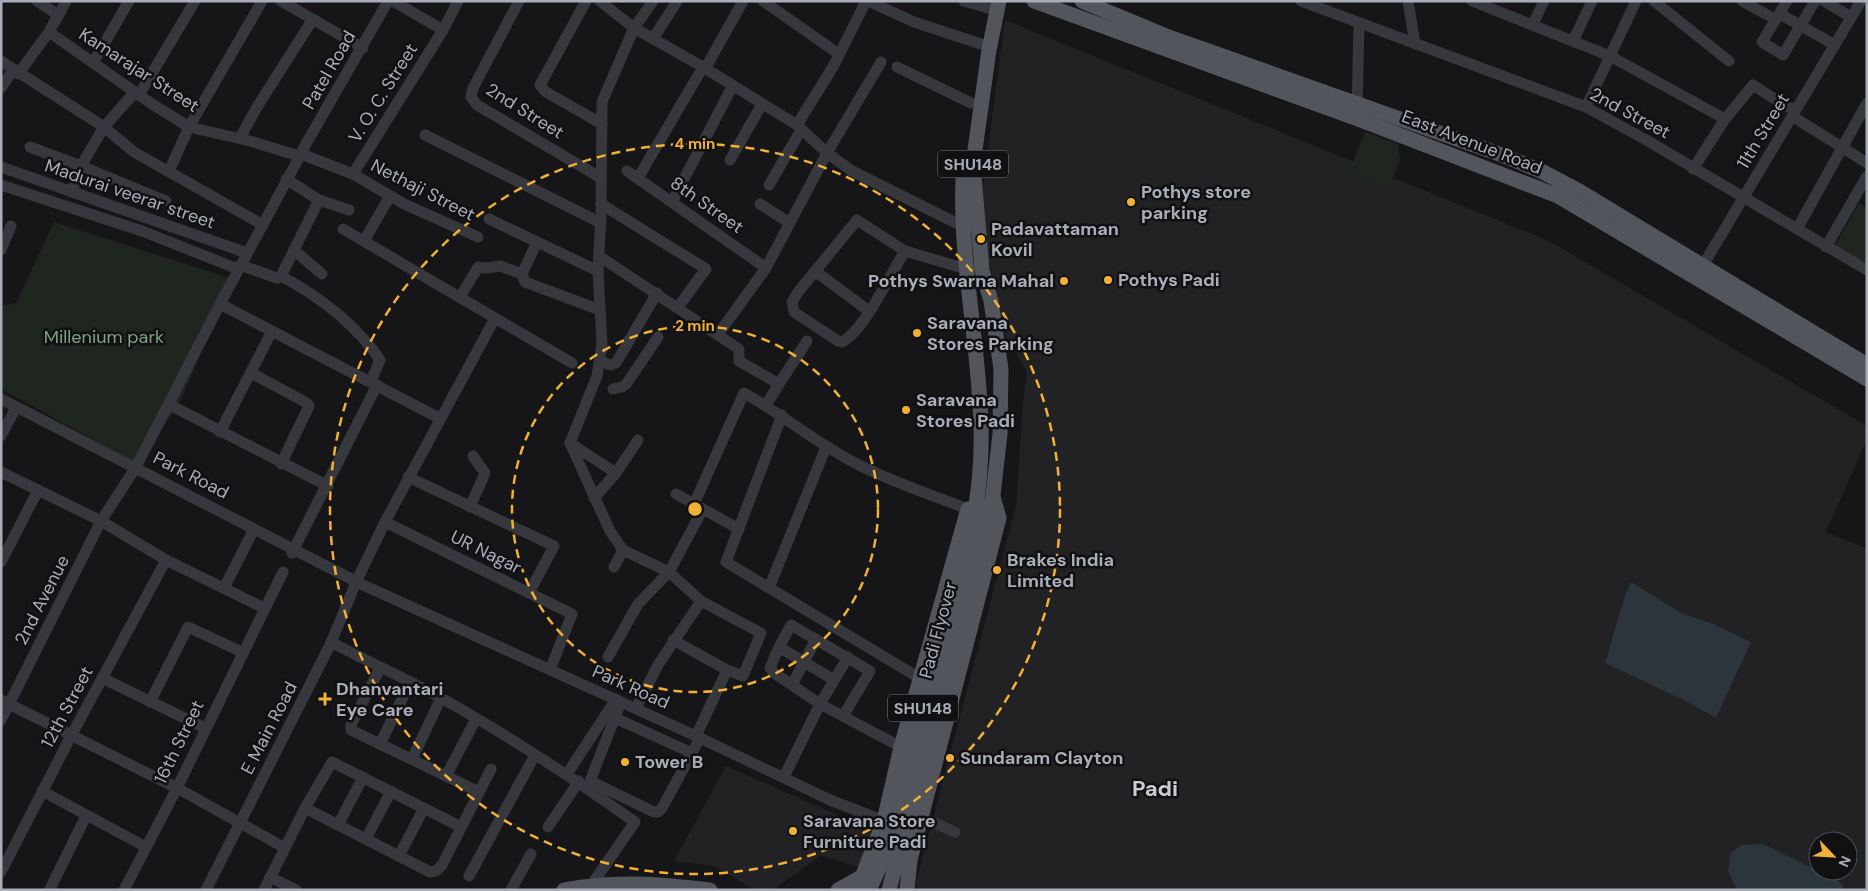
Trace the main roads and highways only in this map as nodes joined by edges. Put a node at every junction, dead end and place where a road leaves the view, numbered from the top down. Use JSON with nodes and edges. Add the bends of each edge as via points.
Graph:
{"nodes":[{"id":1,"x":1034,"y":1,"type":"edge"},
{"id":2,"x":1082,"y":1,"type":"edge"},
{"id":3,"x":992,"y":4,"type":"edge"},
{"id":4,"x":1357,"y":112,"type":"junction"},
{"id":5,"x":1867,"y":364,"type":"edge"},
{"id":6,"x":1867,"y":379,"type":"edge"},
{"id":7,"x":993,"y":495,"type":"junction"},
{"id":8,"x":973,"y":504,"type":"junction"},
{"id":9,"x":979,"y":525,"type":"junction"},
{"id":10,"x":876,"y":848,"type":"junction"},
{"id":11,"x":910,"y":860,"type":"junction"},
{"id":12,"x":863,"y":885,"type":"edge"},
{"id":13,"x":564,"y":890,"type":"edge"},
{"id":14,"x":710,"y":890,"type":"edge"},
{"id":15,"x":838,"y":890,"type":"edge"},
{"id":16,"x":889,"y":890,"type":"edge"},
{"id":17,"x":907,"y":890,"type":"edge"}],
"edges":[{"from":1,"to":4,"type":"main road","name":"East Avenue Road"},
{"from":2,"to":4,"type":"main road","name":"East Avenue Road"},
{"from":3,"to":7,"type":"main road","number":"SHU148","via":[[988,59],[973,164],[982,270],[1001,369],[1000,434]]},
{"from":3,"to":8,"type":"main road","number":"SHU148","via":[[980,44],[964,164],[962,226],[975,328],[981,440]]},
{"from":4,"to":5,"type":"main road","name":"East Avenue Road","via":[[1502,155],[1541,171],[1703,264]]},
{"from":4,"to":6,"type":"main road","name":"East Avenue Road","via":[[1558,196]]},
{"from":7,"to":9,"type":"main road","name":"Padi Flyover","number":"SHU148"},
{"from":7,"to":11,"type":"main road","via":[[999,518]]},
{"from":8,"to":9,"type":"main road","name":"Padi Flyover","number":"SHU148"},
{"from":8,"to":10,"type":"main road","via":[[901,747]]},
{"from":9,"to":12,"type":"main road","name":"Padi Flyover","number":"SHU148","bridge":true,"via":[[881,864]]},
{"from":9,"to":16,"type":"main road","name":"Padi Flyover","number":"SHU148","bridge":true},
{"from":10,"to":11,"type":"main road"},
{"from":10,"to":12,"type":"main road"},
{"from":11,"to":17,"type":"main road"},
{"from":12,"to":15,"type":"main road"},
{"from":13,"to":14,"type":"main road","via":[[592,884],[643,882]]}]}
